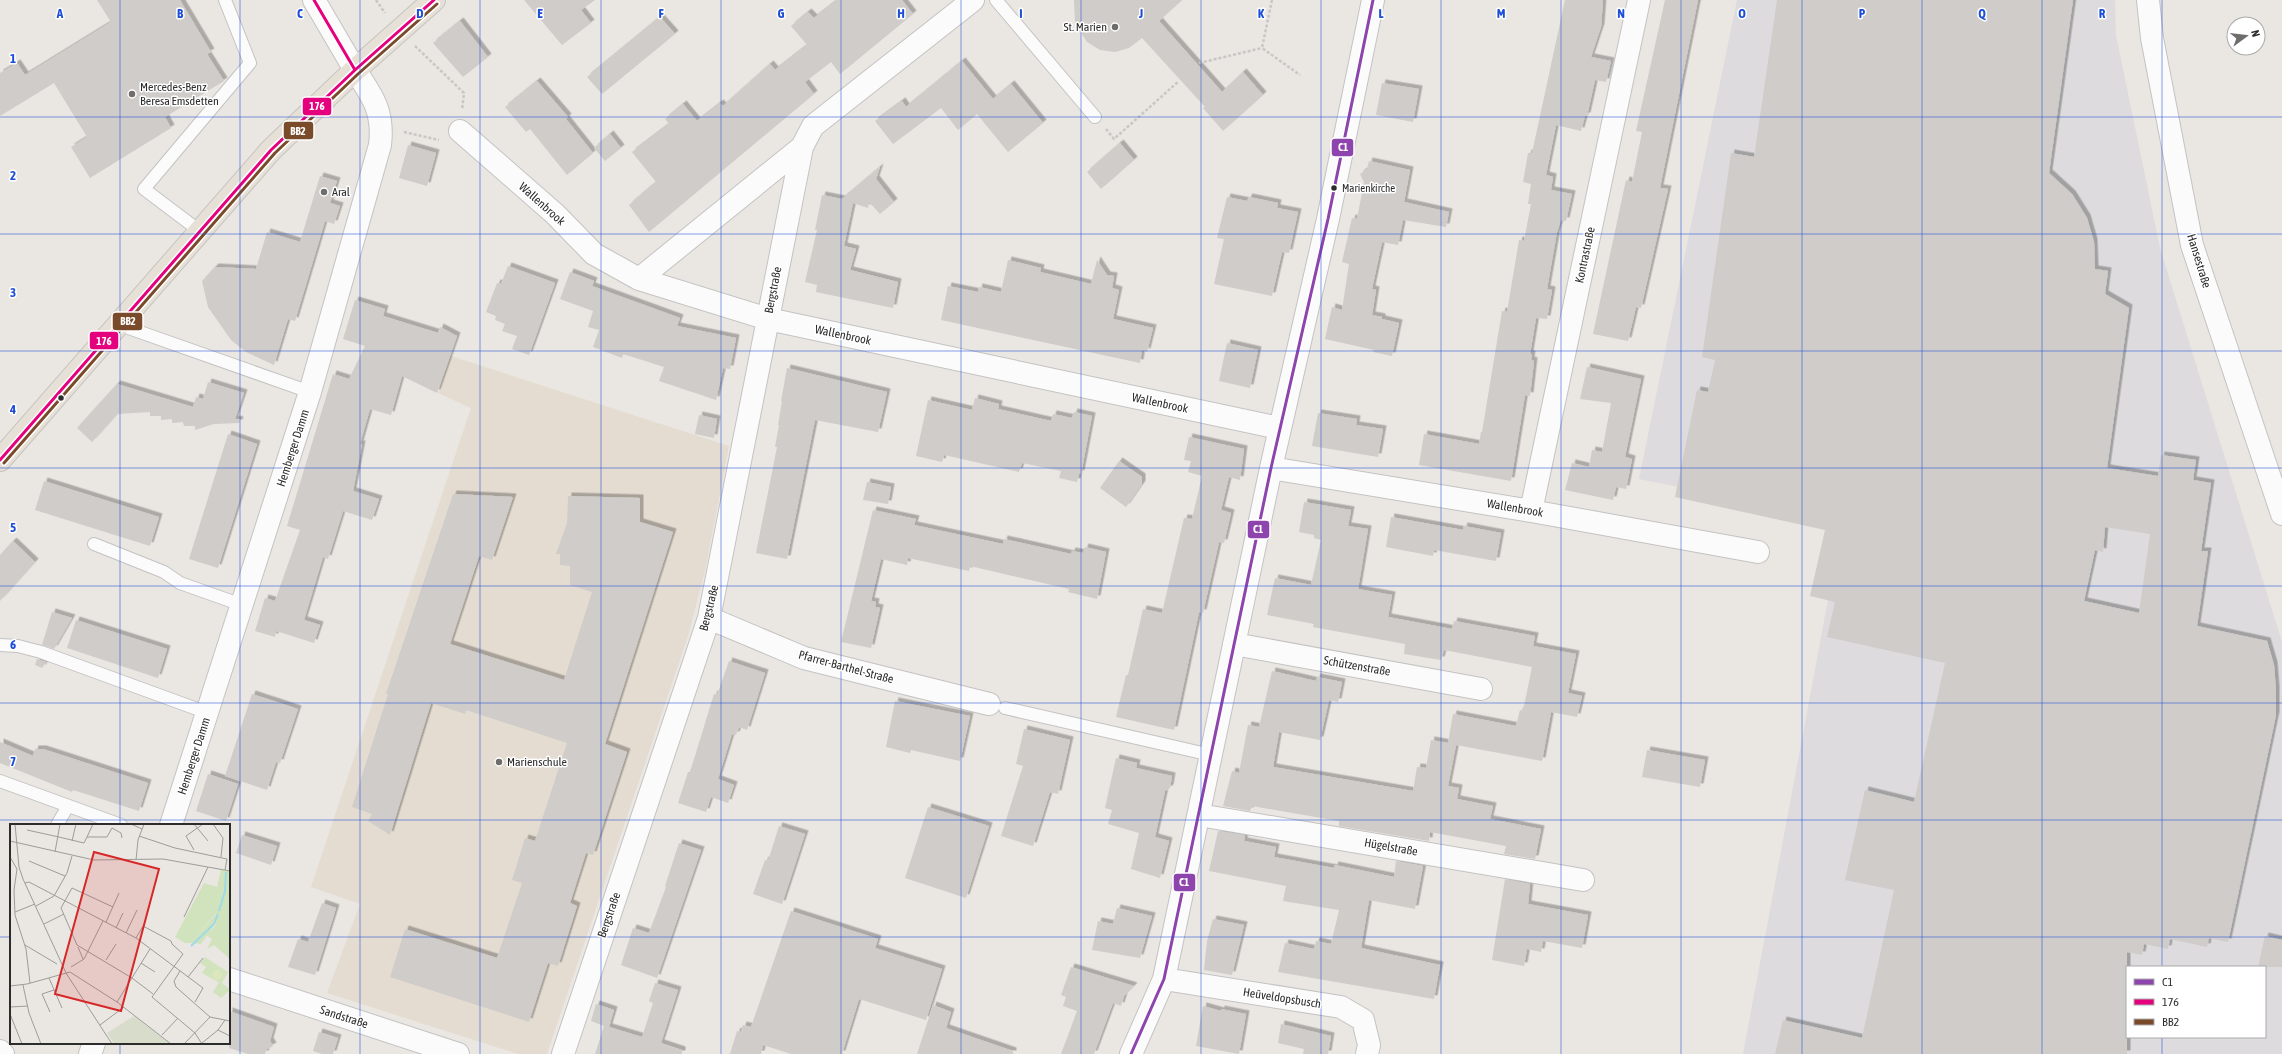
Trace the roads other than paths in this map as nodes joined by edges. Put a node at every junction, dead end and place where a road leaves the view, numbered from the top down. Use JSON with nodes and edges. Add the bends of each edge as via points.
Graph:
{"nodes":[{"id":1,"x":225,"y":0,"type":"edge"},
{"id":2,"x":314,"y":0,"type":"edge"},
{"id":3,"x":434,"y":0,"type":"edge"},
{"id":4,"x":973,"y":0,"type":"edge"},
{"id":5,"x":996,"y":0,"type":"edge"},
{"id":6,"x":1373,"y":0,"type":"edge"},
{"id":7,"x":1639,"y":0,"type":"edge"},
{"id":8,"x":2148,"y":0,"type":"edge"},
{"id":9,"x":355,"y":70,"type":"junction"},
{"id":10,"x":1095,"y":117,"type":"road end"},
{"id":11,"x":460,"y":130,"type":"road end"},
{"id":12,"x":802,"y":147,"type":"junction"},
{"id":13,"x":201,"y":232,"type":"junction"},
{"id":14,"x":639,"y":279,"type":"junction"},
{"id":15,"x":768,"y":319,"type":"junction"},
{"id":16,"x":120,"y":325,"type":"junction"},
{"id":17,"x":310,"y":392,"type":"junction"},
{"id":18,"x":1279,"y":428,"type":"junction"},
{"id":19,"x":0,"y":460,"type":"edge"},
{"id":20,"x":1270,"y":468,"type":"junction"},
{"id":21,"x":1530,"y":511,"type":"junction"},
{"id":22,"x":2282,"y":514,"type":"edge"},
{"id":23,"x":94,"y":544,"type":"dead end"},
{"id":24,"x":1758,"y":552,"type":"dead end"},
{"id":25,"x":242,"y":605,"type":"junction"},
{"id":26,"x":709,"y":618,"type":"junction"},
{"id":27,"x":1234,"y":644,"type":"junction"},
{"id":28,"x":0,"y":645,"type":"edge"},
{"id":29,"x":1481,"y":689,"type":"dead end"},
{"id":30,"x":997,"y":706,"type":"joint"},
{"id":31,"x":208,"y":713,"type":"junction"},
{"id":32,"x":1211,"y":755,"type":"junction"},
{"id":33,"x":0,"y":781,"type":"edge"},
{"id":34,"x":68,"y":806,"type":"junction"},
{"id":35,"x":1199,"y":815,"type":"junction"},
{"id":36,"x":57,"y":824,"type":"edge"},
{"id":37,"x":118,"y":824,"type":"edge"},
{"id":38,"x":171,"y":824,"type":"edge"},
{"id":39,"x":1583,"y":880,"type":"dead end"},
{"id":40,"x":230,"y":979,"type":"edge"},
{"id":41,"x":1164,"y":979,"type":"junction"},
{"id":42,"x":94,"y":1044,"type":"edge"},
{"id":43,"x":0,"y":1052,"type":"edge"},
{"id":44,"x":3,"y":1054,"type":"edge"},
{"id":45,"x":90,"y":1054,"type":"edge"},
{"id":46,"x":458,"y":1054,"type":"edge"},
{"id":47,"x":562,"y":1054,"type":"edge"},
{"id":48,"x":1131,"y":1054,"type":"edge"},
{"id":49,"x":1367,"y":1054,"type":"edge"}],
"edges":[{"from":1,"to":13,"type":"lane","via":[[250,62],[144,189]]},
{"from":2,"to":9,"type":"street","name":"Hemberger Damm"},
{"from":3,"to":9,"type":"main road"},
{"from":4,"to":12,"type":"street","name":"Bergstraße","via":[[813,126]]},
{"from":5,"to":10,"type":"lane"},
{"from":6,"to":18,"type":"street","via":[[1328,219]]},
{"from":7,"to":21,"type":"street","name":"Kontrastraße"},
{"from":8,"to":22,"type":"street","name":"Hansestraße","via":[[2152,38],[2192,245]]},
{"from":9,"to":13,"type":"main road","via":[[271,150]]},
{"from":9,"to":17,"type":"street","name":"Hemberger Damm","via":[[374,98],[382,127],[380,145]]},
{"from":11,"to":14,"type":"street","name":"Wallenbrook","via":[[555,214],[594,254]]},
{"from":12,"to":14,"type":"street","name":"Bergstraße"},
{"from":12,"to":15,"type":"street","name":"Bergstraße"},
{"from":13,"to":16,"type":"main road"},
{"from":14,"to":15,"type":"street","name":"Wallenbrook"},
{"from":15,"to":18,"type":"street","name":"Wallenbrook"},
{"from":15,"to":26,"type":"street","name":"Bergstraße"},
{"from":16,"to":17,"type":"lane"},
{"from":16,"to":19,"type":"main road"},
{"from":17,"to":25,"type":"street","name":"Hemberger Damm"},
{"from":18,"to":20,"type":"street"},
{"from":20,"to":21,"type":"street","name":"Wallenbrook"},
{"from":20,"to":27,"type":"street"},
{"from":21,"to":24,"type":"street","name":"Wallenbrook"},
{"from":23,"to":25,"type":"lane","via":[[164,572],[180,582]]},
{"from":25,"to":31,"type":"street","name":"Hemberger Damm"},
{"from":26,"to":30,"type":"street","name":"Pfarrer-Barthel-Straße","via":[[804,658]]},
{"from":26,"to":47,"type":"street","name":"Bergstraße"},
{"from":27,"to":29,"type":"street","name":"Schützenstraße"},
{"from":27,"to":32,"type":"street"},
{"from":28,"to":31,"type":"lane","via":[[18,646],[41,652]]},
{"from":30,"to":32,"type":"lane"},
{"from":31,"to":38,"type":"street","name":"Hemberger Damm"},
{"from":32,"to":35,"type":"street"},
{"from":33,"to":34,"type":"lane"},
{"from":34,"to":36,"type":"lane"},
{"from":34,"to":37,"type":"lane"},
{"from":35,"to":39,"type":"street","name":"Hügelstraße"},
{"from":35,"to":41,"type":"street"},
{"from":40,"to":46,"type":"street","name":"Sandstraße"},
{"from":41,"to":48,"type":"street"},
{"from":41,"to":49,"type":"street","name":"Heüveldopsbusch","via":[[1341,1007],[1363,1020],[1369,1045]]},
{"from":42,"to":45,"type":"street"},
{"from":43,"to":44,"type":"street"}]}
